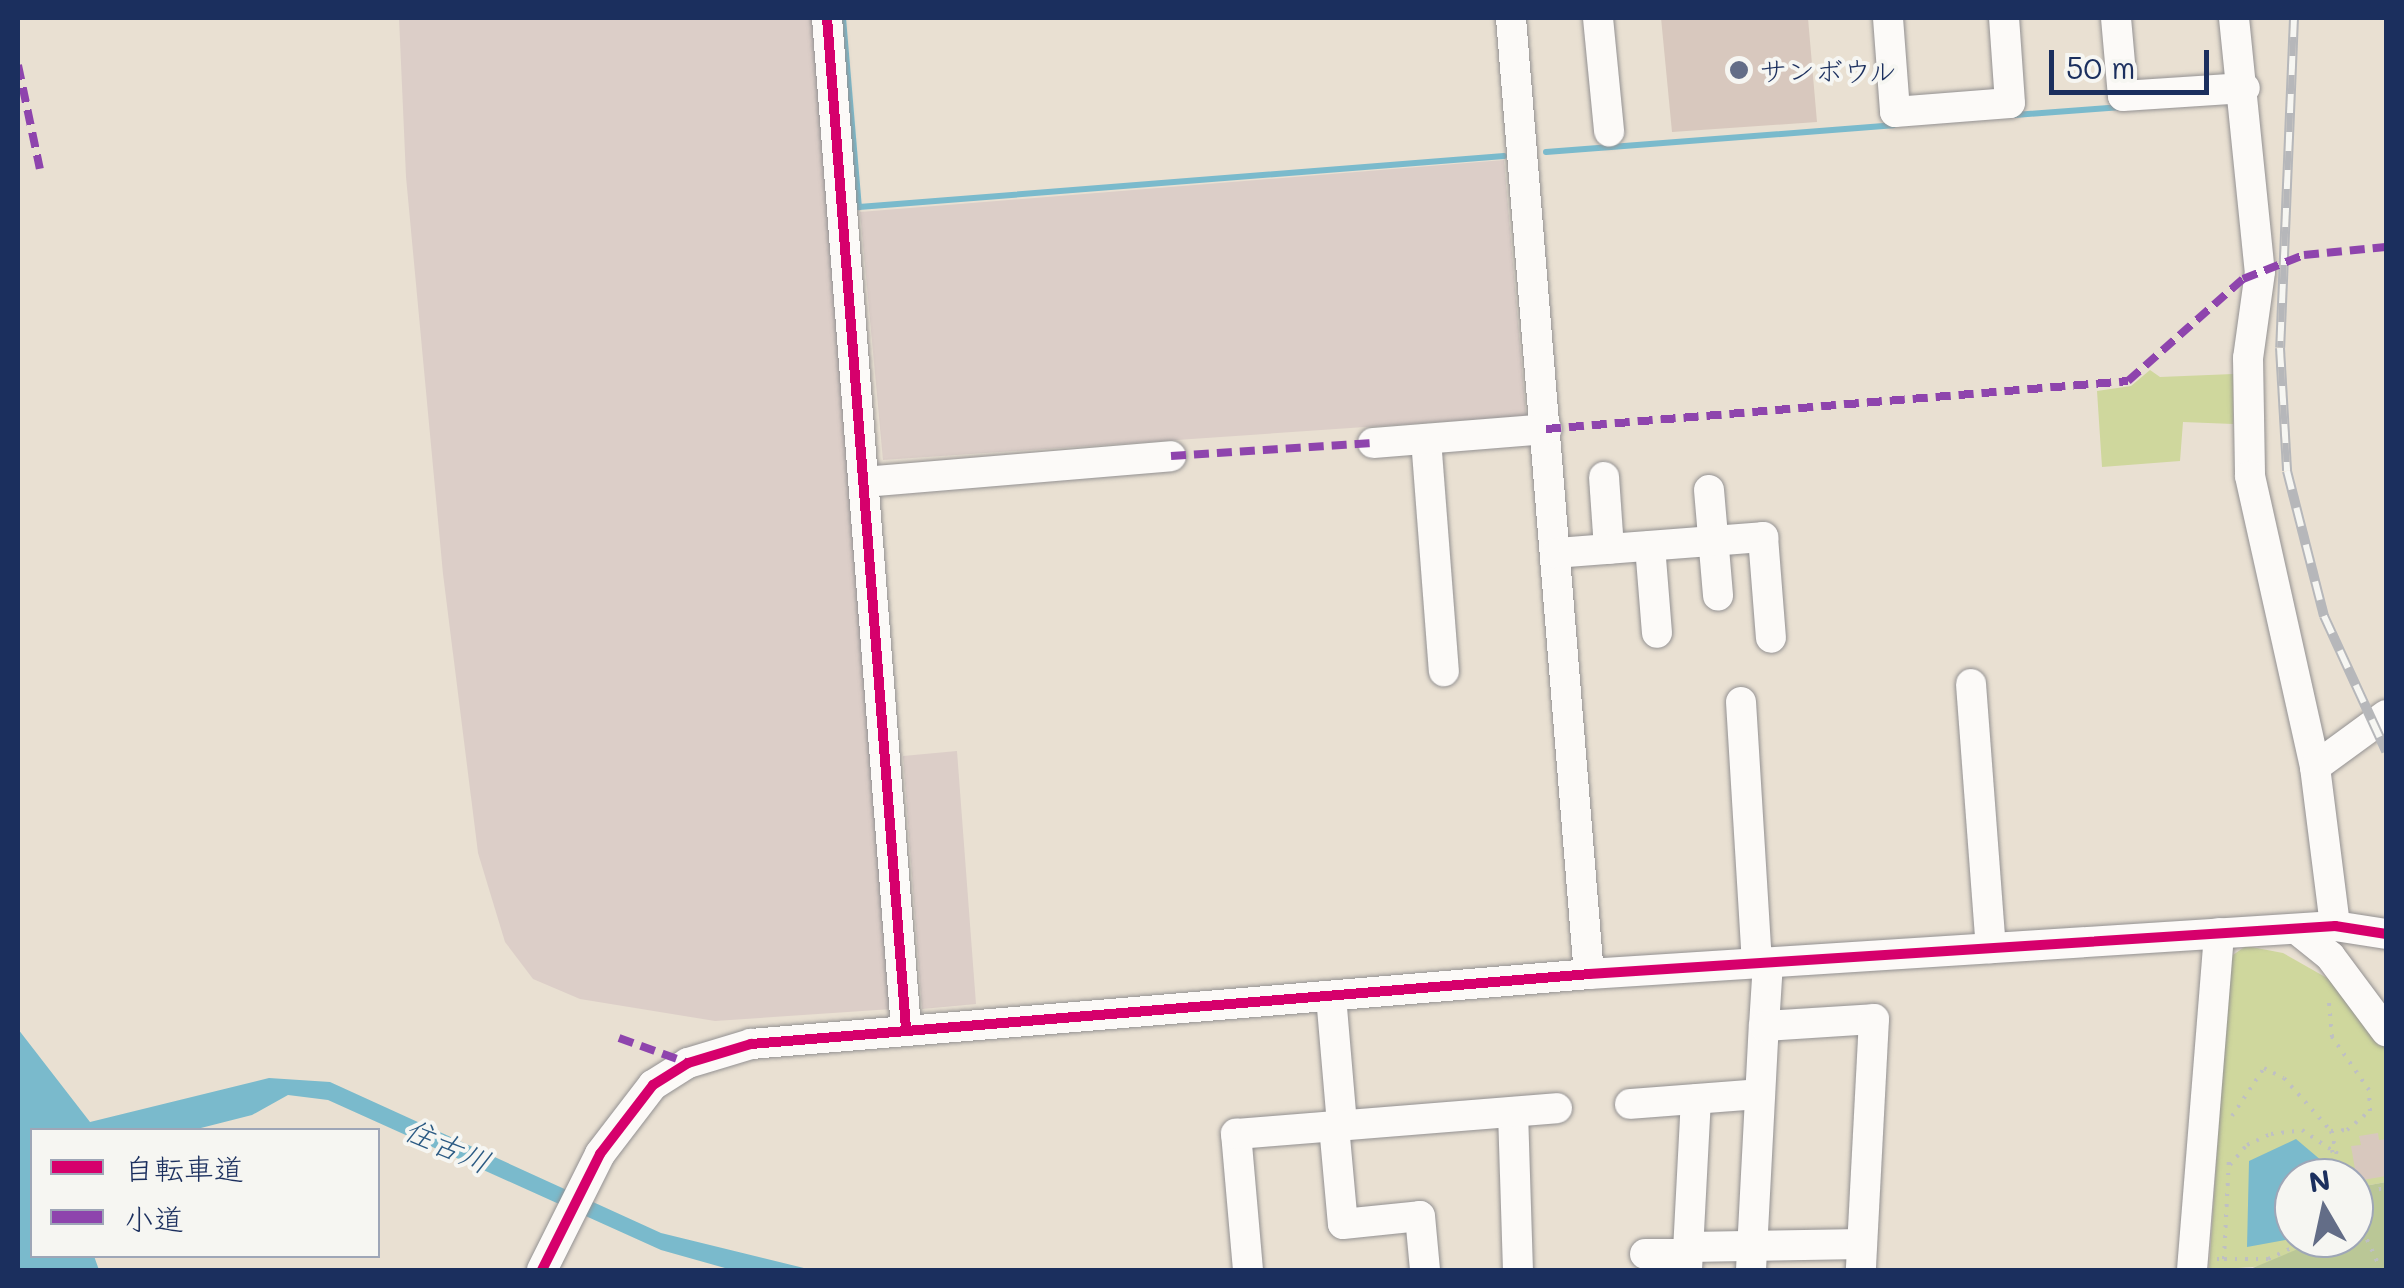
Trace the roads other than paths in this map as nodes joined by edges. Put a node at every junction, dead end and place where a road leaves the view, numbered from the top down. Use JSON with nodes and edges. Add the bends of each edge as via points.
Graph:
{"nodes":[{"id":1,"x":827,"y":18,"type":"edge"},
{"id":2,"x":1511,"y":18,"type":"edge"},
{"id":3,"x":1598,"y":18,"type":"edge"},
{"id":4,"x":1888,"y":18,"type":"edge"},
{"id":5,"x":2004,"y":18,"type":"edge"},
{"id":6,"x":2116,"y":18,"type":"edge"},
{"id":7,"x":2234,"y":18,"type":"edge"},
{"id":8,"x":2245,"y":88,"type":"junction"},
{"id":9,"x":1609,"y":131,"type":"dead end"},
{"id":10,"x":1546,"y":430,"type":"junction"},
{"id":11,"x":1426,"y":439,"type":"junction"},
{"id":12,"x":1373,"y":444,"type":"dead end"},
{"id":13,"x":1170,"y":456,"type":"dead end"},
{"id":14,"x":1604,"y":477,"type":"dead end"},
{"id":15,"x":864,"y":482,"type":"junction"},
{"id":16,"x":1709,"y":490,"type":"dead end"},
{"id":17,"x":1714,"y":541,"type":"junction"},
{"id":18,"x":1650,"y":546,"type":"junction"},
{"id":19,"x":1609,"y":549,"type":"junction"},
{"id":20,"x":1556,"y":553,"type":"junction"},
{"id":21,"x":1718,"y":596,"type":"dead end"},
{"id":22,"x":1657,"y":633,"type":"dead end"},
{"id":23,"x":1771,"y":638,"type":"dead end"},
{"id":24,"x":1444,"y":671,"type":"dead end"},
{"id":25,"x":1972,"y":684,"type":"dead end"},
{"id":26,"x":1741,"y":702,"type":"dead end"},
{"id":27,"x":2386,"y":715,"type":"edge"},
{"id":28,"x":2315,"y":767,"type":"junction"},
{"id":29,"x":2219,"y":932,"type":"junction"},
{"id":30,"x":2386,"y":934,"type":"edge"},
{"id":31,"x":2333,"y":941,"type":"junction"},
{"id":32,"x":1991,"y":948,"type":"junction"},
{"id":33,"x":1762,"y":962,"type":"junction"},
{"id":34,"x":1589,"y":974,"type":"junction"},
{"id":35,"x":1331,"y":996,"type":"junction"},
{"id":36,"x":1764,"y":1026,"type":"junction"},
{"id":37,"x":906,"y":1028,"type":"junction"},
{"id":38,"x":2386,"y":1031,"type":"edge"},
{"id":39,"x":1760,"y":1094,"type":"junction"},
{"id":40,"x":1696,"y":1099,"type":"junction"},
{"id":41,"x":1630,"y":1104,"type":"dead end"},
{"id":42,"x":1557,"y":1108,"type":"dead end"},
{"id":43,"x":1513,"y":1112,"type":"junction"},
{"id":44,"x":1338,"y":1125,"type":"junction"},
{"id":45,"x":1644,"y":1254,"type":"dead end"},
{"id":46,"x":1688,"y":1257,"type":"edge"},
{"id":47,"x":1862,"y":1257,"type":"edge"},
{"id":48,"x":1752,"y":1258,"type":"edge"},
{"id":49,"x":546,"y":1262,"type":"edge"},
{"id":50,"x":2192,"y":1265,"type":"edge"},
{"id":51,"x":1248,"y":1270,"type":"edge"},
{"id":52,"x":1425,"y":1270,"type":"edge"},
{"id":53,"x":1518,"y":1270,"type":"edge"}],
"edges":[{"from":1,"to":15,"type":"street"},
{"from":2,"to":10,"type":"street"},
{"from":3,"to":9,"type":"street"},
{"from":4,"to":5,"type":"street","via":[[1895,112],[2010,104]]},
{"from":6,"to":8,"type":"street","via":[[2124,96]]},
{"from":7,"to":8,"type":"street"},
{"from":8,"to":28,"type":"street","via":[[2260,272],[2248,358],[2250,476]]},
{"from":10,"to":11,"type":"street"},
{"from":10,"to":20,"type":"street"},
{"from":11,"to":12,"type":"street"},
{"from":11,"to":24,"type":"street"},
{"from":13,"to":15,"type":"street"},
{"from":14,"to":19,"type":"street"},
{"from":15,"to":37,"type":"street"},
{"from":16,"to":17,"type":"street"},
{"from":17,"to":18,"type":"street"},
{"from":17,"to":21,"type":"street"},
{"from":17,"to":23,"type":"street","via":[[1763,538]]},
{"from":18,"to":19,"type":"street"},
{"from":18,"to":22,"type":"street"},
{"from":19,"to":20,"type":"street"},
{"from":20,"to":34,"type":"street"},
{"from":25,"to":32,"type":"street"},
{"from":26,"to":33,"type":"street"},
{"from":27,"to":28,"type":"street"},
{"from":28,"to":31,"type":"street"},
{"from":29,"to":31,"type":"street","via":[[2299,931]]},
{"from":29,"to":32,"type":"street"},
{"from":29,"to":50,"type":"street"},
{"from":30,"to":31,"type":"street"},
{"from":31,"to":38,"type":"street"},
{"from":32,"to":33,"type":"street"},
{"from":33,"to":34,"type":"street"},
{"from":33,"to":36,"type":"street"},
{"from":34,"to":35,"type":"street"},
{"from":35,"to":37,"type":"street"},
{"from":35,"to":44,"type":"street"},
{"from":36,"to":39,"type":"street"},
{"from":36,"to":47,"type":"street","via":[[1874,1020]]},
{"from":37,"to":49,"type":"street","via":[[751,1044],[688,1062],[653,1085],[600,1154]]},
{"from":39,"to":40,"type":"street"},
{"from":39,"to":48,"type":"street"},
{"from":40,"to":41,"type":"street"},
{"from":40,"to":46,"type":"street"},
{"from":42,"to":43,"type":"street"},
{"from":43,"to":44,"type":"street"},
{"from":43,"to":53,"type":"street"},
{"from":44,"to":51,"type":"street","via":[[1236,1134]]},
{"from":44,"to":52,"type":"street","via":[[1343,1224],[1420,1216]]},
{"from":45,"to":46,"type":"street"},
{"from":46,"to":48,"type":"street"},
{"from":47,"to":48,"type":"street"}]}
